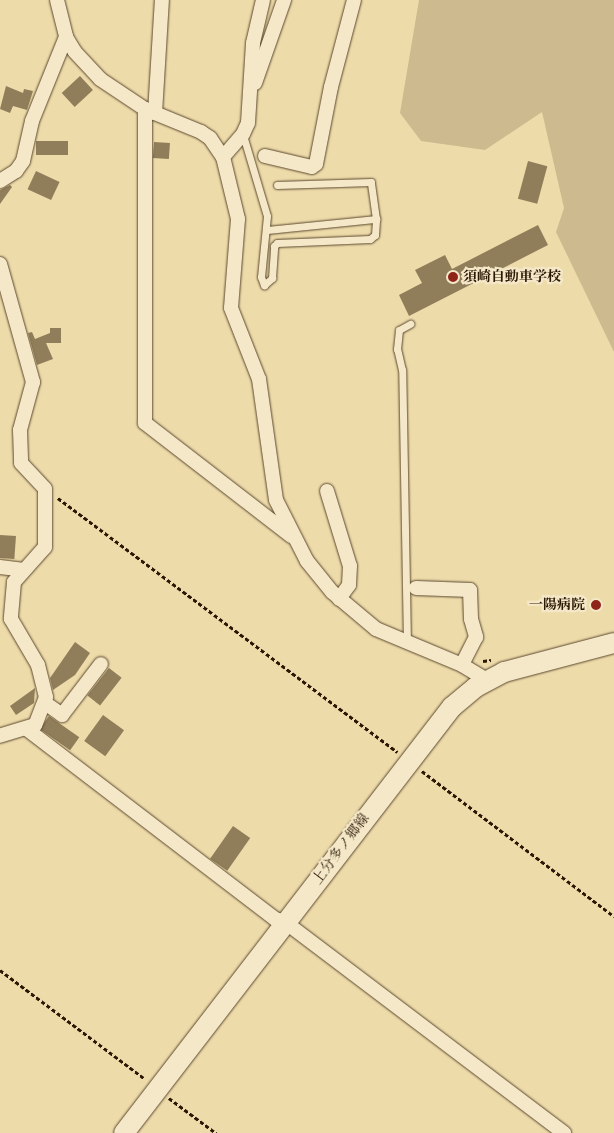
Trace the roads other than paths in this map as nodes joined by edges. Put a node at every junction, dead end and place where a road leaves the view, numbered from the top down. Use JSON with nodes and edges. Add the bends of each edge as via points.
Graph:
{"nodes":[{"id":1,"x":57,"y":0,"type":"edge"},
{"id":2,"x":162,"y":0,"type":"edge"},
{"id":3,"x":263,"y":0,"type":"edge"},
{"id":4,"x":284,"y":0,"type":"edge"},
{"id":5,"x":354,"y":0,"type":"edge"},
{"id":6,"x":66,"y":37,"type":"junction"},
{"id":7,"x":252,"y":90,"type":"junction"},
{"id":8,"x":150,"y":111,"type":"junction"},
{"id":9,"x":243,"y":134,"type":"junction"},
{"id":10,"x":265,"y":156,"type":"dead end"},
{"id":11,"x":223,"y":157,"type":"junction"},
{"id":12,"x":0,"y":181,"type":"edge"},
{"id":13,"x":277,"y":185,"type":"dead end"},
{"id":14,"x":376,"y":219,"type":"junction"},
{"id":15,"x":268,"y":230,"type":"junction"},
{"id":16,"x":0,"y":264,"type":"edge"},
{"id":17,"x":410,"y":324,"type":"dead end"},
{"id":18,"x":328,"y":491,"type":"dead end"},
{"id":19,"x":292,"y":538,"type":"junction"},
{"id":20,"x":0,"y":567,"type":"edge"},
{"id":21,"x":24,"y":570,"type":"junction"},
{"id":22,"x":416,"y":588,"type":"dead end"},
{"id":23,"x":338,"y":598,"type":"junction"},
{"id":24,"x":614,"y":643,"type":"edge"},
{"id":25,"x":407,"y":645,"type":"junction"},
{"id":26,"x":101,"y":664,"type":"dead end"},
{"id":27,"x":462,"y":665,"type":"junction"},
{"id":28,"x":485,"y":666,"type":"junction"},
{"id":29,"x":45,"y":703,"type":"junction"},
{"id":30,"x":28,"y":730,"type":"junction"},
{"id":31,"x":0,"y":736,"type":"edge"},
{"id":32,"x":285,"y":922,"type":"junction"},
{"id":33,"x":124,"y":1133,"type":"edge"},
{"id":34,"x":564,"y":1133,"type":"edge"}],
"edges":[{"from":1,"to":6,"type":"street"},
{"from":2,"to":8,"type":"street"},
{"from":3,"to":7,"type":"street","via":[[253,43]]},
{"from":4,"to":7,"type":"street"},
{"from":5,"to":10,"type":"street","via":[[331,87],[316,164],[312,167]]},
{"from":6,"to":8,"type":"street","via":[[100,79]]},
{"from":6,"to":12,"type":"street","via":[[32,121],[23,160],[16,171]]},
{"from":7,"to":9,"type":"street","via":[[248,123]]},
{"from":8,"to":11,"type":"street","via":[[201,132],[210,138]]},
{"from":8,"to":19,"type":"street","via":[[145,423]]},
{"from":9,"to":11,"type":"street"},
{"from":9,"to":15,"type":"lane","via":[[267,216]]},
{"from":11,"to":19,"type":"street","via":[[238,219],[231,308],[259,378],[272,486]]},
{"from":13,"to":14,"type":"lane","via":[[371,182]]},
{"from":14,"to":15,"type":"lane"},
{"from":14,"to":15,"type":"lane","via":[[375,235],[370,239],[277,243],[274,246],[272,278],[264,285],[261,277]]},
{"from":16,"to":21,"type":"street","via":[[33,382],[20,430],[20,463],[45,488],[45,547]]},
{"from":17,"to":25,"type":"lane","via":[[399,330],[397,349],[402,370]]},
{"from":18,"to":23,"type":"street","via":[[350,566],[349,585]]},
{"from":19,"to":23,"type":"street"},
{"from":20,"to":21,"type":"street"},
{"from":21,"to":29,"type":"street","via":[[14,582],[11,619],[38,665],[44,682]]},
{"from":22,"to":27,"type":"street","via":[[470,590],[471,619],[476,637]]},
{"from":23,"to":25,"type":"street","via":[[376,629]]},
{"from":24,"to":28,"type":"main road","name":"上分多ノ郷線","via":[[504,672]]},
{"from":25,"to":27,"type":"street"},
{"from":26,"to":29,"type":"street","via":[[62,715]]},
{"from":27,"to":28,"type":"street"},
{"from":28,"to":32,"type":"main road","name":"上分多ノ郷線"},
{"from":29,"to":30,"type":"street","via":[[36,725]]},
{"from":30,"to":31,"type":"street"},
{"from":30,"to":32,"type":"street","via":[[275,919]]},
{"from":32,"to":33,"type":"main road","name":"上分多ノ郷線"},
{"from":32,"to":34,"type":"street"}]}
